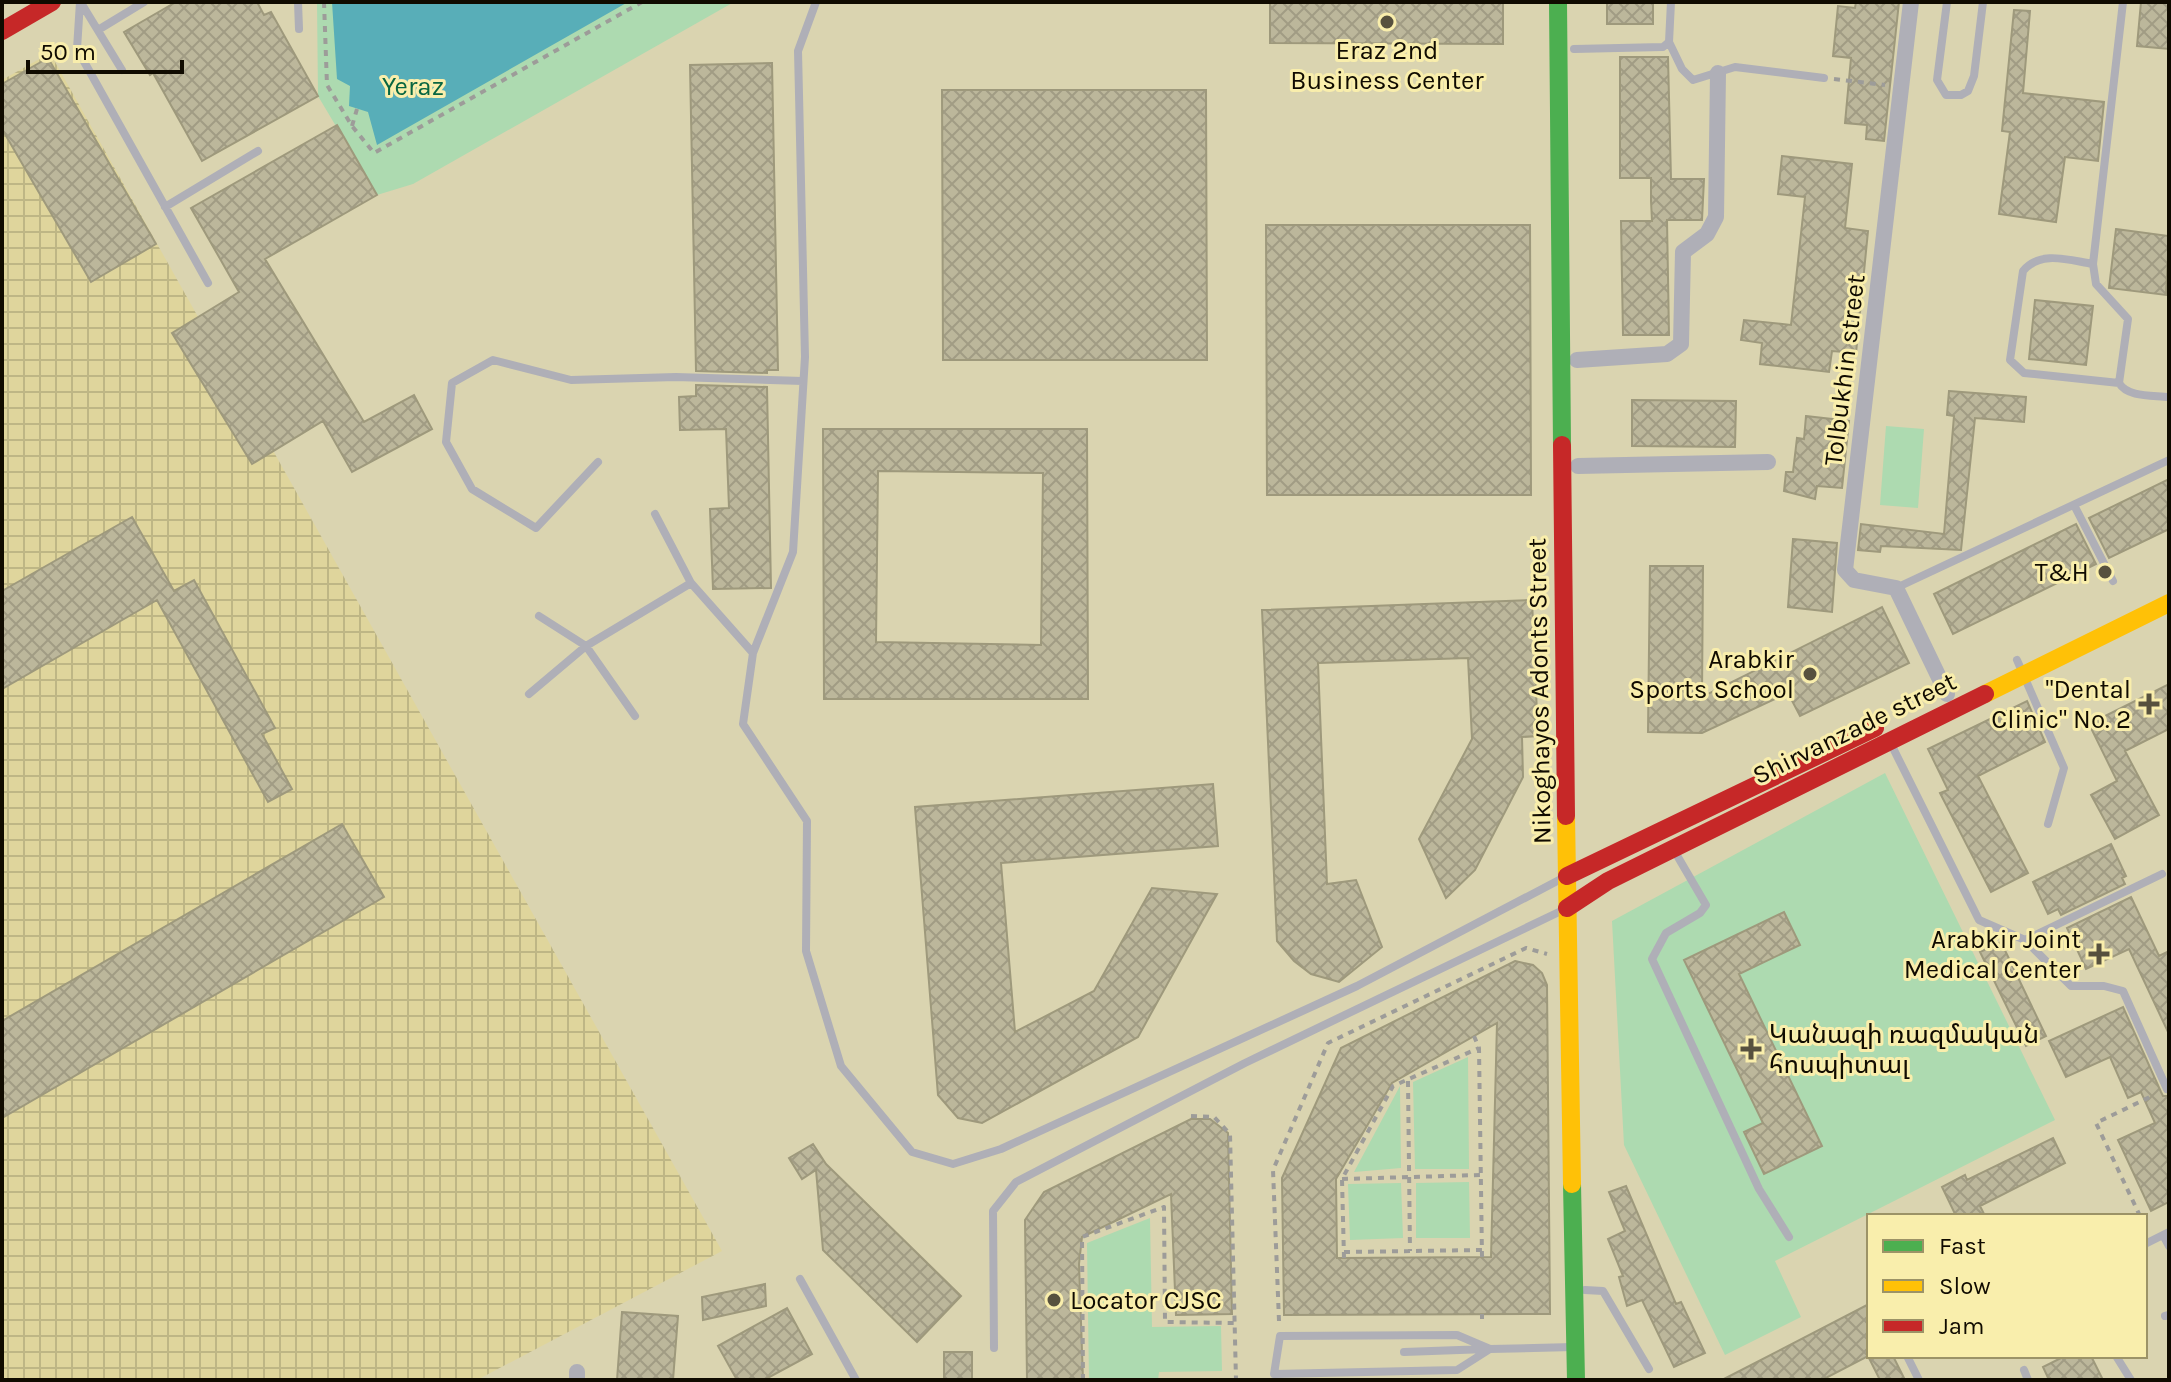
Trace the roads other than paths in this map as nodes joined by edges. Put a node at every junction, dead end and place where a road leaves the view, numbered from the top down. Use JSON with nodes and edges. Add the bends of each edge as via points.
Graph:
{"nodes":[{"id":1,"x":52,"y":2,"type":"edge"},
{"id":2,"x":144,"y":2,"type":"edge"},
{"id":3,"x":298,"y":2,"type":"edge"},
{"id":4,"x":816,"y":2,"type":"edge"},
{"id":5,"x":1558,"y":2,"type":"edge"},
{"id":6,"x":1574,"y":2,"type":"edge"},
{"id":7,"x":1671,"y":2,"type":"edge"},
{"id":8,"x":1911,"y":2,"type":"edge"},
{"id":9,"x":1947,"y":2,"type":"edge"},
{"id":10,"x":1983,"y":2,"type":"edge"},
{"id":11,"x":2123,"y":2,"type":"edge"},
{"id":12,"x":82,"y":4,"type":"edge"},
{"id":13,"x":299,"y":29,"type":"dead end"},
{"id":14,"x":98,"y":30,"type":"junction"},
{"id":15,"x":2,"y":31,"type":"edge"},
{"id":16,"x":1669,"y":42,"type":"junction"},
{"id":17,"x":1574,"y":49,"type":"junction"},
{"id":18,"x":122,"y":70,"type":"dead end"},
{"id":19,"x":1718,"y":73,"type":"junction"},
{"id":20,"x":1824,"y":78,"type":"dead end"},
{"id":21,"x":258,"y":151,"type":"dead end"},
{"id":22,"x":165,"y":207,"type":"junction"},
{"id":23,"x":2093,"y":264,"type":"junction"},
{"id":24,"x":208,"y":283,"type":"dead end"},
{"id":25,"x":1577,"y":360,"type":"junction"},
{"id":26,"x":803,"y":381,"type":"junction"},
{"id":27,"x":2119,"y":383,"type":"junction"},
{"id":28,"x":2169,"y":397,"type":"edge"},
{"id":29,"x":2169,"y":460,"type":"edge"},
{"id":30,"x":598,"y":462,"type":"dead end"},
{"id":31,"x":1768,"y":462,"type":"dead end"},
{"id":32,"x":1578,"y":466,"type":"junction"},
{"id":33,"x":2074,"y":505,"type":"junction"},
{"id":34,"x":655,"y":514,"type":"dead end"},
{"id":35,"x":2113,"y":581,"type":"dead end"},
{"id":36,"x":691,"y":583,"type":"junction"},
{"id":37,"x":2169,"y":586,"type":"edge"},
{"id":38,"x":1896,"y":588,"type":"junction"},
{"id":39,"x":2169,"y":603,"type":"edge"},
{"id":40,"x":539,"y":616,"type":"dead end"},
{"id":41,"x":586,"y":646,"type":"junction"},
{"id":42,"x":753,"y":653,"type":"junction"},
{"id":43,"x":2021,"y":666,"type":"junction"},
{"id":44,"x":529,"y":694,"type":"dead end"},
{"id":45,"x":1947,"y":694,"type":"junction"},
{"id":46,"x":635,"y":716,"type":"dead end"},
{"id":47,"x":1885,"y":732,"type":"junction"},
{"id":48,"x":2048,"y":824,"type":"dead end"},
{"id":49,"x":1673,"y":848,"type":"junction"},
{"id":50,"x":1574,"y":873,"type":"junction"},
{"id":51,"x":2162,"y":874,"type":"dead end"},
{"id":52,"x":1574,"y":903,"type":"junction"},
{"id":53,"x":2025,"y":940,"type":"junction"},
{"id":54,"x":2167,"y":1089,"type":"edge"},
{"id":55,"x":2166,"y":1234,"type":"edge"},
{"id":56,"x":1789,"y":1237,"type":"dead end"},
{"id":57,"x":2147,"y":1243,"type":"edge"},
{"id":58,"x":2169,"y":1246,"type":"edge"},
{"id":59,"x":800,"y":1279,"type":"dead end"},
{"id":60,"x":1585,"y":1290,"type":"junction"},
{"id":61,"x":1581,"y":1347,"type":"junction"},
{"id":62,"x":994,"y":1348,"type":"dead end"},
{"id":63,"x":1490,"y":1349,"type":"junction"},
{"id":64,"x":1404,"y":1352,"type":"dead end"},
{"id":65,"x":1908,"y":1358,"type":"edge"},
{"id":66,"x":2117,"y":1358,"type":"edge"},
{"id":67,"x":1649,"y":1369,"type":"dead end"},
{"id":68,"x":2024,"y":1370,"type":"dead end"},
{"id":69,"x":856,"y":1380,"type":"edge"},
{"id":70,"x":1576,"y":1380,"type":"edge"},
{"id":71,"x":1587,"y":1380,"type":"edge"},
{"id":72,"x":1919,"y":1380,"type":"edge"},
{"id":73,"x":2028,"y":1380,"type":"edge"},
{"id":74,"x":2131,"y":1380,"type":"edge"}],
"edges":[{"from":1,"to":15,"type":"street"},
{"from":2,"to":14,"type":"lane"},
{"from":3,"to":13,"type":"lane"},
{"from":4,"to":26,"type":"lane","via":[[798,51]]},
{"from":5,"to":50,"type":"street","name":"Nikoghayos Adonts Street"},
{"from":6,"to":17,"type":"street","name":"Nikoghayos Adonts Street"},
{"from":7,"to":16,"type":"lane"},
{"from":8,"to":38,"type":"street","name":"Tolbukhin street","via":[[1845,570],[1854,580]]},
{"from":9,"to":10,"type":"lane","via":[[1937,80],[1952,96],[1968,91],[1974,76]]},
{"from":11,"to":23,"type":"lane"},
{"from":12,"to":14,"type":"lane"},
{"from":12,"to":22,"type":"lane","via":[[77,49]]},
{"from":14,"to":18,"type":"lane"},
{"from":16,"to":17,"type":"lane","via":[[1663,47]]},
{"from":16,"to":19,"type":"lane","via":[[1686,77]]},
{"from":17,"to":25,"type":"street","name":"Nikoghayos Adonts Street"},
{"from":19,"to":20,"type":"lane","via":[[1735,67]]},
{"from":19,"to":25,"type":"street","via":[[1716,217],[1707,234],[1683,252],[1681,344],[1667,354]]},
{"from":21,"to":22,"type":"lane"},
{"from":22,"to":24,"type":"lane"},
{"from":23,"to":27,"type":"lane","via":[[2096,284],[2128,319]]},
{"from":23,"to":27,"type":"lane","via":[[2046,257],[2031,261],[2023,271],[2010,360],[2024,373]]},
{"from":25,"to":32,"type":"street","name":"Nikoghayos Adonts Street"},
{"from":26,"to":30,"type":"lane","via":[[571,380],[493,360],[452,383],[446,442],[472,489],[536,528]]},
{"from":26,"to":42,"type":"lane","via":[[793,552]]},
{"from":27,"to":28,"type":"lane","via":[[2131,393]]},
{"from":29,"to":33,"type":"lane"},
{"from":31,"to":32,"type":"street"},
{"from":32,"to":50,"type":"street","name":"Nikoghayos Adonts Street"},
{"from":33,"to":35,"type":"lane"},
{"from":33,"to":38,"type":"lane"},
{"from":34,"to":36,"type":"lane"},
{"from":36,"to":41,"type":"lane"},
{"from":36,"to":42,"type":"lane"},
{"from":37,"to":43,"type":"street","name":"Shirvanzade street"},
{"from":38,"to":45,"type":"street"},
{"from":39,"to":43,"type":"street","name":"Shirvanzade street"},
{"from":40,"to":41,"type":"lane"},
{"from":41,"to":44,"type":"lane"},
{"from":41,"to":46,"type":"lane"},
{"from":42,"to":50,"type":"lane","via":[[743,724],[807,821],[806,951],[841,1066],[912,1152],[953,1164],[1001,1149],[1343,993]]},
{"from":43,"to":45,"type":"street","name":"Shirvanzade street"},
{"from":43,"to":47,"type":"street","name":"Shirvanzade street"},
{"from":43,"to":48,"type":"lane","via":[[2064,768]]},
{"from":45,"to":47,"type":"street","name":"Shirvanzade street"},
{"from":47,"to":49,"type":"street","name":"Shirvanzade street"},
{"from":47,"to":50,"type":"street","name":"Shirvanzade street"},
{"from":47,"to":53,"type":"lane","via":[[1979,920]]},
{"from":49,"to":52,"type":"street","name":"Shirvanzade street"},
{"from":49,"to":56,"type":"lane","via":[[1706,905],[1666,933],[1652,959],[1759,1189]]},
{"from":50,"to":52,"type":"street","name":"Nikoghayos Adonts Street"},
{"from":51,"to":53,"type":"lane"},
{"from":52,"to":60,"type":"street","name":"Nikoghayos Adonts Street"},
{"from":52,"to":61,"type":"street","name":"Nikoghayos Adonts Street"},
{"from":52,"to":62,"type":"lane","via":[[1245,1063],[1016,1182],[993,1211]]},
{"from":53,"to":54,"type":"lane","via":[[2071,986],[2123,991]]},
{"from":55,"to":57,"type":"lane"},
{"from":55,"to":58,"type":"lane"},
{"from":59,"to":69,"type":"lane"},
{"from":60,"to":61,"type":"street","name":"Nikoghayos Adonts Street"},
{"from":60,"to":67,"type":"lane","via":[[1603,1291]]},
{"from":61,"to":63,"type":"lane"},
{"from":61,"to":70,"type":"street","name":"Nikoghayos Adonts Street"},
{"from":61,"to":71,"type":"street","name":"Nikoghayos Adonts Street"},
{"from":63,"to":63,"type":"lane","via":[[1457,1335],[1280,1336],[1274,1374],[1457,1370]]},
{"from":63,"to":64,"type":"lane"},
{"from":65,"to":72,"type":"lane"},
{"from":66,"to":74,"type":"lane"},
{"from":68,"to":73,"type":"lane"}]}
